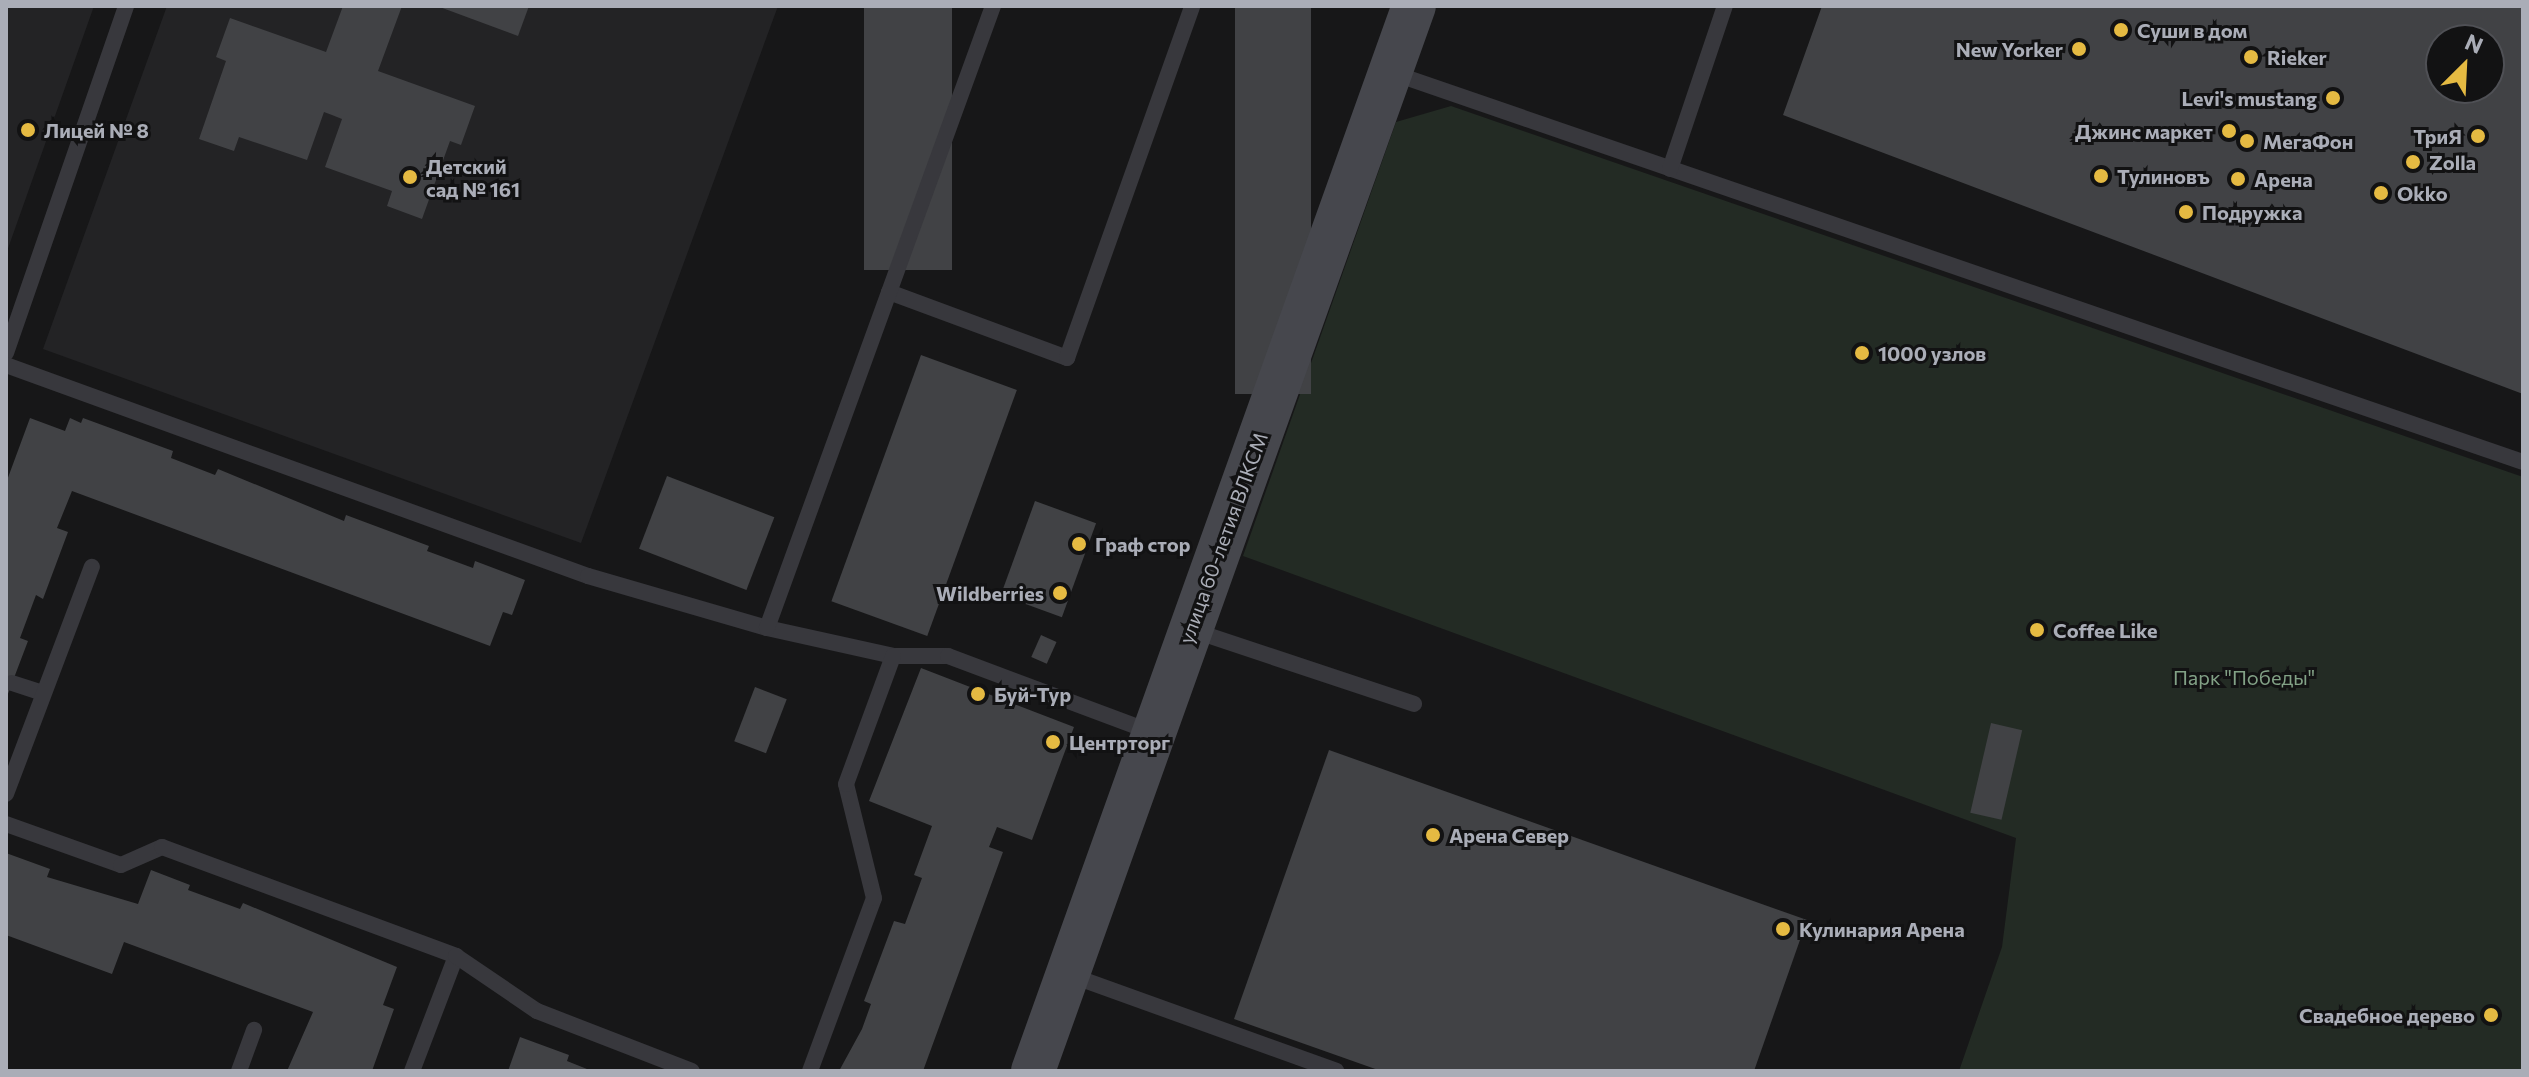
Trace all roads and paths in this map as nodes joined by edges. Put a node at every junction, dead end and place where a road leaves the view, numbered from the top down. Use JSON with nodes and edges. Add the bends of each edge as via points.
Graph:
{"nodes":[{"id":1,"x":126,"y":6,"type":"edge"},
{"id":2,"x":993,"y":6,"type":"edge"},
{"id":3,"x":1192,"y":6,"type":"edge"},
{"id":4,"x":1414,"y":6,"type":"edge"},
{"id":5,"x":1725,"y":6,"type":"edge"},
{"id":6,"x":1390,"y":72,"type":"junction"},
{"id":7,"x":1670,"y":169,"type":"junction"},
{"id":8,"x":889,"y":292,"type":"junction"},
{"id":9,"x":6,"y":353,"type":"edge"},
{"id":10,"x":6,"y":365,"type":"edge"},
{"id":11,"x":2523,"y":462,"type":"edge"},
{"id":12,"x":92,"y":567,"type":"dead end"},
{"id":13,"x":767,"y":628,"type":"junction"},
{"id":14,"x":1190,"y":629,"type":"junction"},
{"id":15,"x":893,"y":656,"type":"junction"},
{"id":16,"x":12,"y":683,"type":"dead end"},
{"id":17,"x":42,"y":693,"type":"junction"},
{"id":18,"x":1414,"y":704,"type":"dead end"},
{"id":19,"x":1154,"y":733,"type":"junction"},
{"id":20,"x":6,"y":794,"type":"edge"},
{"id":21,"x":6,"y":824,"type":"edge"},
{"id":22,"x":456,"y":956,"type":"junction"},
{"id":23,"x":1068,"y":974,"type":"junction"},
{"id":24,"x":254,"y":1030,"type":"dead end"},
{"id":25,"x":239,"y":1071,"type":"edge"},
{"id":26,"x":412,"y":1071,"type":"edge"},
{"id":27,"x":692,"y":1071,"type":"edge"},
{"id":28,"x":810,"y":1071,"type":"edge"},
{"id":29,"x":1033,"y":1071,"type":"edge"},
{"id":30,"x":1336,"y":1071,"type":"edge"}],
"edges":[{"from":1,"to":9,"type":"lane"},
{"from":2,"to":8,"type":"lane"},
{"from":3,"to":8,"type":"lane","via":[[1067,358]]},
{"from":4,"to":6,"type":"street","name":"улица 60-летия ВЛКСМ"},
{"from":5,"to":7,"type":"lane"},
{"from":6,"to":7,"type":"lane"},
{"from":6,"to":14,"type":"street","name":"улица 60-летия ВЛКСМ"},
{"from":7,"to":11,"type":"lane"},
{"from":8,"to":13,"type":"lane"},
{"from":10,"to":13,"type":"lane","via":[[588,576]]},
{"from":12,"to":17,"type":"lane"},
{"from":13,"to":15,"type":"lane"},
{"from":14,"to":18,"type":"lane"},
{"from":14,"to":19,"type":"street","name":"улица 60-летия ВЛКСМ"},
{"from":15,"to":19,"type":"lane","via":[[948,656]]},
{"from":15,"to":28,"type":"lane","via":[[846,784],[874,898]]},
{"from":16,"to":17,"type":"lane"},
{"from":17,"to":20,"type":"lane"},
{"from":19,"to":23,"type":"street","name":"улица 60-летия ВЛКСМ"},
{"from":21,"to":22,"type":"lane","via":[[121,865],[162,847]]},
{"from":22,"to":26,"type":"lane"},
{"from":22,"to":27,"type":"lane","via":[[537,1011]]},
{"from":23,"to":29,"type":"street","name":"улица 60-летия ВЛКСМ"},
{"from":23,"to":30,"type":"lane"},
{"from":24,"to":25,"type":"lane"}]}
